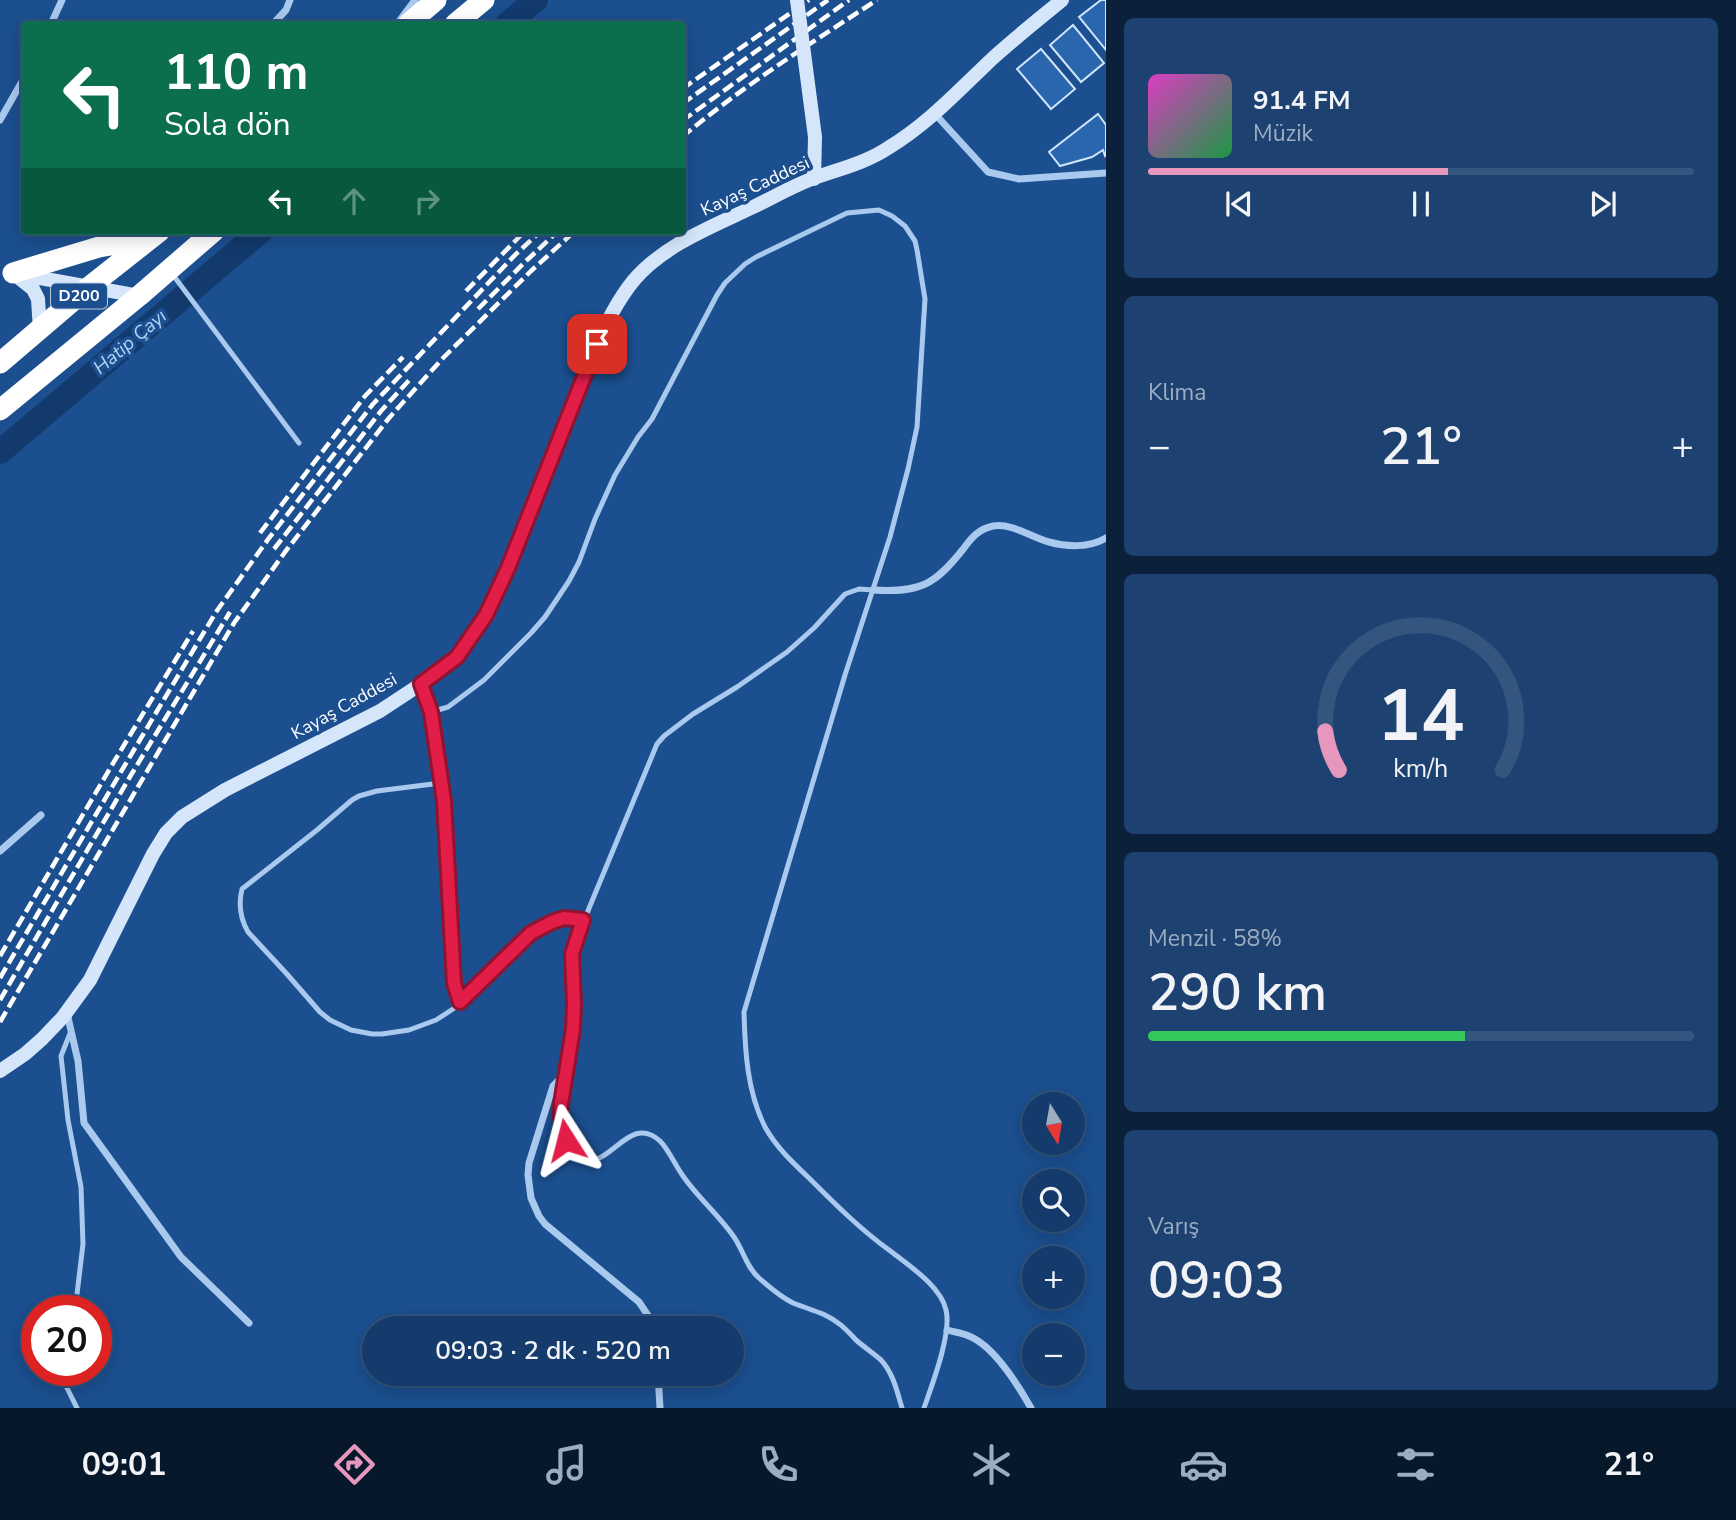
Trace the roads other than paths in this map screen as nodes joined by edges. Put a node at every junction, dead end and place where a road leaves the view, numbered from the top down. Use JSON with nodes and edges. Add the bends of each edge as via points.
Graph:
{"nodes":[{"id":1,"x":62,"y":0,"type":"edge"},
{"id":2,"x":290,"y":0,"type":"edge"},
{"id":3,"x":415,"y":0,"type":"edge"},
{"id":4,"x":436,"y":0,"type":"edge"},
{"id":5,"x":484,"y":0,"type":"edge"},
{"id":6,"x":797,"y":0,"type":"edge"},
{"id":7,"x":1062,"y":0,"type":"edge"},
{"id":8,"x":52,"y":21,"type":"edge"},
{"id":9,"x":276,"y":21,"type":"edge"},
{"id":10,"x":399,"y":21,"type":"edge"},
{"id":11,"x":412,"y":21,"type":"edge"},
{"id":12,"x":459,"y":21,"type":"edge"},
{"id":13,"x":21,"y":83,"type":"edge"},
{"id":14,"x":935,"y":114,"type":"junction"},
{"id":15,"x":0,"y":120,"type":"edge"},
{"id":16,"x":1106,"y":173,"type":"edge"},
{"id":17,"x":814,"y":179,"type":"junction"},
{"id":18,"x":150,"y":235,"type":"edge"},
{"id":19,"x":155,"y":235,"type":"edge"},
{"id":20,"x":211,"y":235,"type":"edge"},
{"id":21,"x":7,"y":275,"type":"edge"},
{"id":22,"x":175,"y":277,"type":"junction"},
{"id":23,"x":89,"y":287,"type":"junction"},
{"id":24,"x":139,"y":296,"type":"junction"},
{"id":25,"x":40,"y":330,"type":"junction"},
{"id":26,"x":0,"y":363,"type":"edge"},
{"id":27,"x":0,"y":410,"type":"edge"},
{"id":28,"x":299,"y":443,"type":"dead end"},
{"id":29,"x":1106,"y":538,"type":"edge"},
{"id":30,"x":873,"y":590,"type":"junction"},
{"id":31,"x":421,"y":684,"type":"junction"},
{"id":32,"x":431,"y":712,"type":"junction"},
{"id":33,"x":441,"y":783,"type":"junction"},
{"id":34,"x":41,"y":815,"type":"dead end"},
{"id":35,"x":0,"y":851,"type":"edge"},
{"id":36,"x":583,"y":920,"type":"junction"},
{"id":37,"x":460,"y":1002,"type":"junction"},
{"id":38,"x":67,"y":1013,"type":"junction"},
{"id":39,"x":71,"y":1031,"type":"junction"},
{"id":40,"x":0,"y":1071,"type":"edge"},
{"id":41,"x":564,"y":1082,"type":"junction"},
{"id":42,"x":77,"y":1295,"type":"edge"},
{"id":43,"x":648,"y":1316,"type":"edge"},
{"id":44,"x":248,"y":1324,"type":"dead end"},
{"id":45,"x":947,"y":1330,"type":"junction"},
{"id":46,"x":66,"y":1386,"type":"edge"},
{"id":47,"x":659,"y":1386,"type":"edge"},
{"id":48,"x":77,"y":1408,"type":"edge"},
{"id":49,"x":660,"y":1408,"type":"edge"},
{"id":50,"x":902,"y":1408,"type":"edge"},
{"id":51,"x":924,"y":1408,"type":"edge"},
{"id":52,"x":1031,"y":1408,"type":"edge"}],
"edges":[{"from":1,"to":8,"type":"street"},
{"from":2,"to":9,"type":"street"},
{"from":3,"to":10,"type":"street"},
{"from":4,"to":11,"type":"highway"},
{"from":5,"to":12,"type":"highway"},
{"from":6,"to":17,"type":"street","bridge":true,"via":[[815,137]]},
{"from":7,"to":14,"type":"street","name":"Kayaş Caddesi","via":[[993,57]]},
{"from":13,"to":15,"type":"street"},
{"from":14,"to":16,"type":"street","via":[[989,172],[1019,179]]},
{"from":14,"to":17,"type":"street","name":"Kayaş Caddesi","via":[[887,149]]},
{"from":17,"to":31,"type":"street","name":"Kayaş Caddesi","via":[[693,236],[659,256],[633,281],[590,358],[486,615],[457,657]]},
{"from":18,"to":21,"type":"highway","via":[[99,243]]},
{"from":19,"to":23,"type":"highway","number":"D200"},
{"from":20,"to":22,"type":"highway","number":"D200"},
{"from":21,"to":23,"type":"street"},
{"from":21,"to":25,"type":"street","via":[[33,289]]},
{"from":22,"to":24,"type":"highway","number":"D200"},
{"from":22,"to":28,"type":"lane"},
{"from":23,"to":24,"type":"street"},
{"from":23,"to":25,"type":"highway","number":"D200"},
{"from":24,"to":27,"type":"highway","number":"D200"},
{"from":25,"to":26,"type":"highway","number":"D200"},
{"from":29,"to":30,"type":"street","via":[[1073,545],[995,526],[973,536],[948,569],[930,582],[897,592]]},
{"from":30,"to":32,"type":"lane","via":[[918,427],[925,299],[915,242],[905,226],[878,210],[847,213],[756,257],[725,284],[652,419],[615,475],[579,562],[558,599],[484,680],[448,707]]},
{"from":30,"to":36,"type":"lane","via":[[845,594],[787,653],[664,736],[652,753]]},
{"from":30,"to":45,"type":"lane","via":[[744,1012],[746,1057],[760,1113],[779,1149],[867,1234],[939,1293],[947,1311]]},
{"from":31,"to":32,"type":"lane"},
{"from":31,"to":38,"type":"street","name":"Kayaş Caddesi","via":[[182,817],[153,854],[90,980]]},
{"from":32,"to":33,"type":"lane"},
{"from":33,"to":37,"type":"lane","via":[[454,983]]},
{"from":33,"to":37,"type":"lane","via":[[377,791],[352,800],[242,889],[239,909],[248,932],[320,1012],[341,1026],[372,1034],[409,1030],[436,1020]]},
{"from":34,"to":35,"type":"street"},
{"from":36,"to":37,"type":"lane","via":[[564,918],[531,933]]},
{"from":36,"to":41,"type":"lane","via":[[572,954],[573,1029]]},
{"from":38,"to":39,"type":"street"},
{"from":38,"to":40,"type":"street","name":"Kayaş Caddesi","via":[[25,1054]]},
{"from":39,"to":42,"type":"lane","via":[[61,1056],[81,1187],[83,1244]]},
{"from":39,"to":44,"type":"street","via":[[84,1123],[181,1257]]},
{"from":41,"to":43,"type":"street","via":[[553,1086],[532,1151],[527,1175],[531,1198],[552,1231],[639,1302]]},
{"from":41,"to":50,"type":"lane","via":[[561,1117],[574,1154],[594,1160],[628,1136],[656,1138],[726,1226],[758,1278],[790,1302],[846,1328],[892,1376]]},
{"from":45,"to":51,"type":"lane"},
{"from":45,"to":52,"type":"street","via":[[971,1337],[996,1357]]},
{"from":46,"to":48,"type":"lane"},
{"from":47,"to":49,"type":"street"}]}
